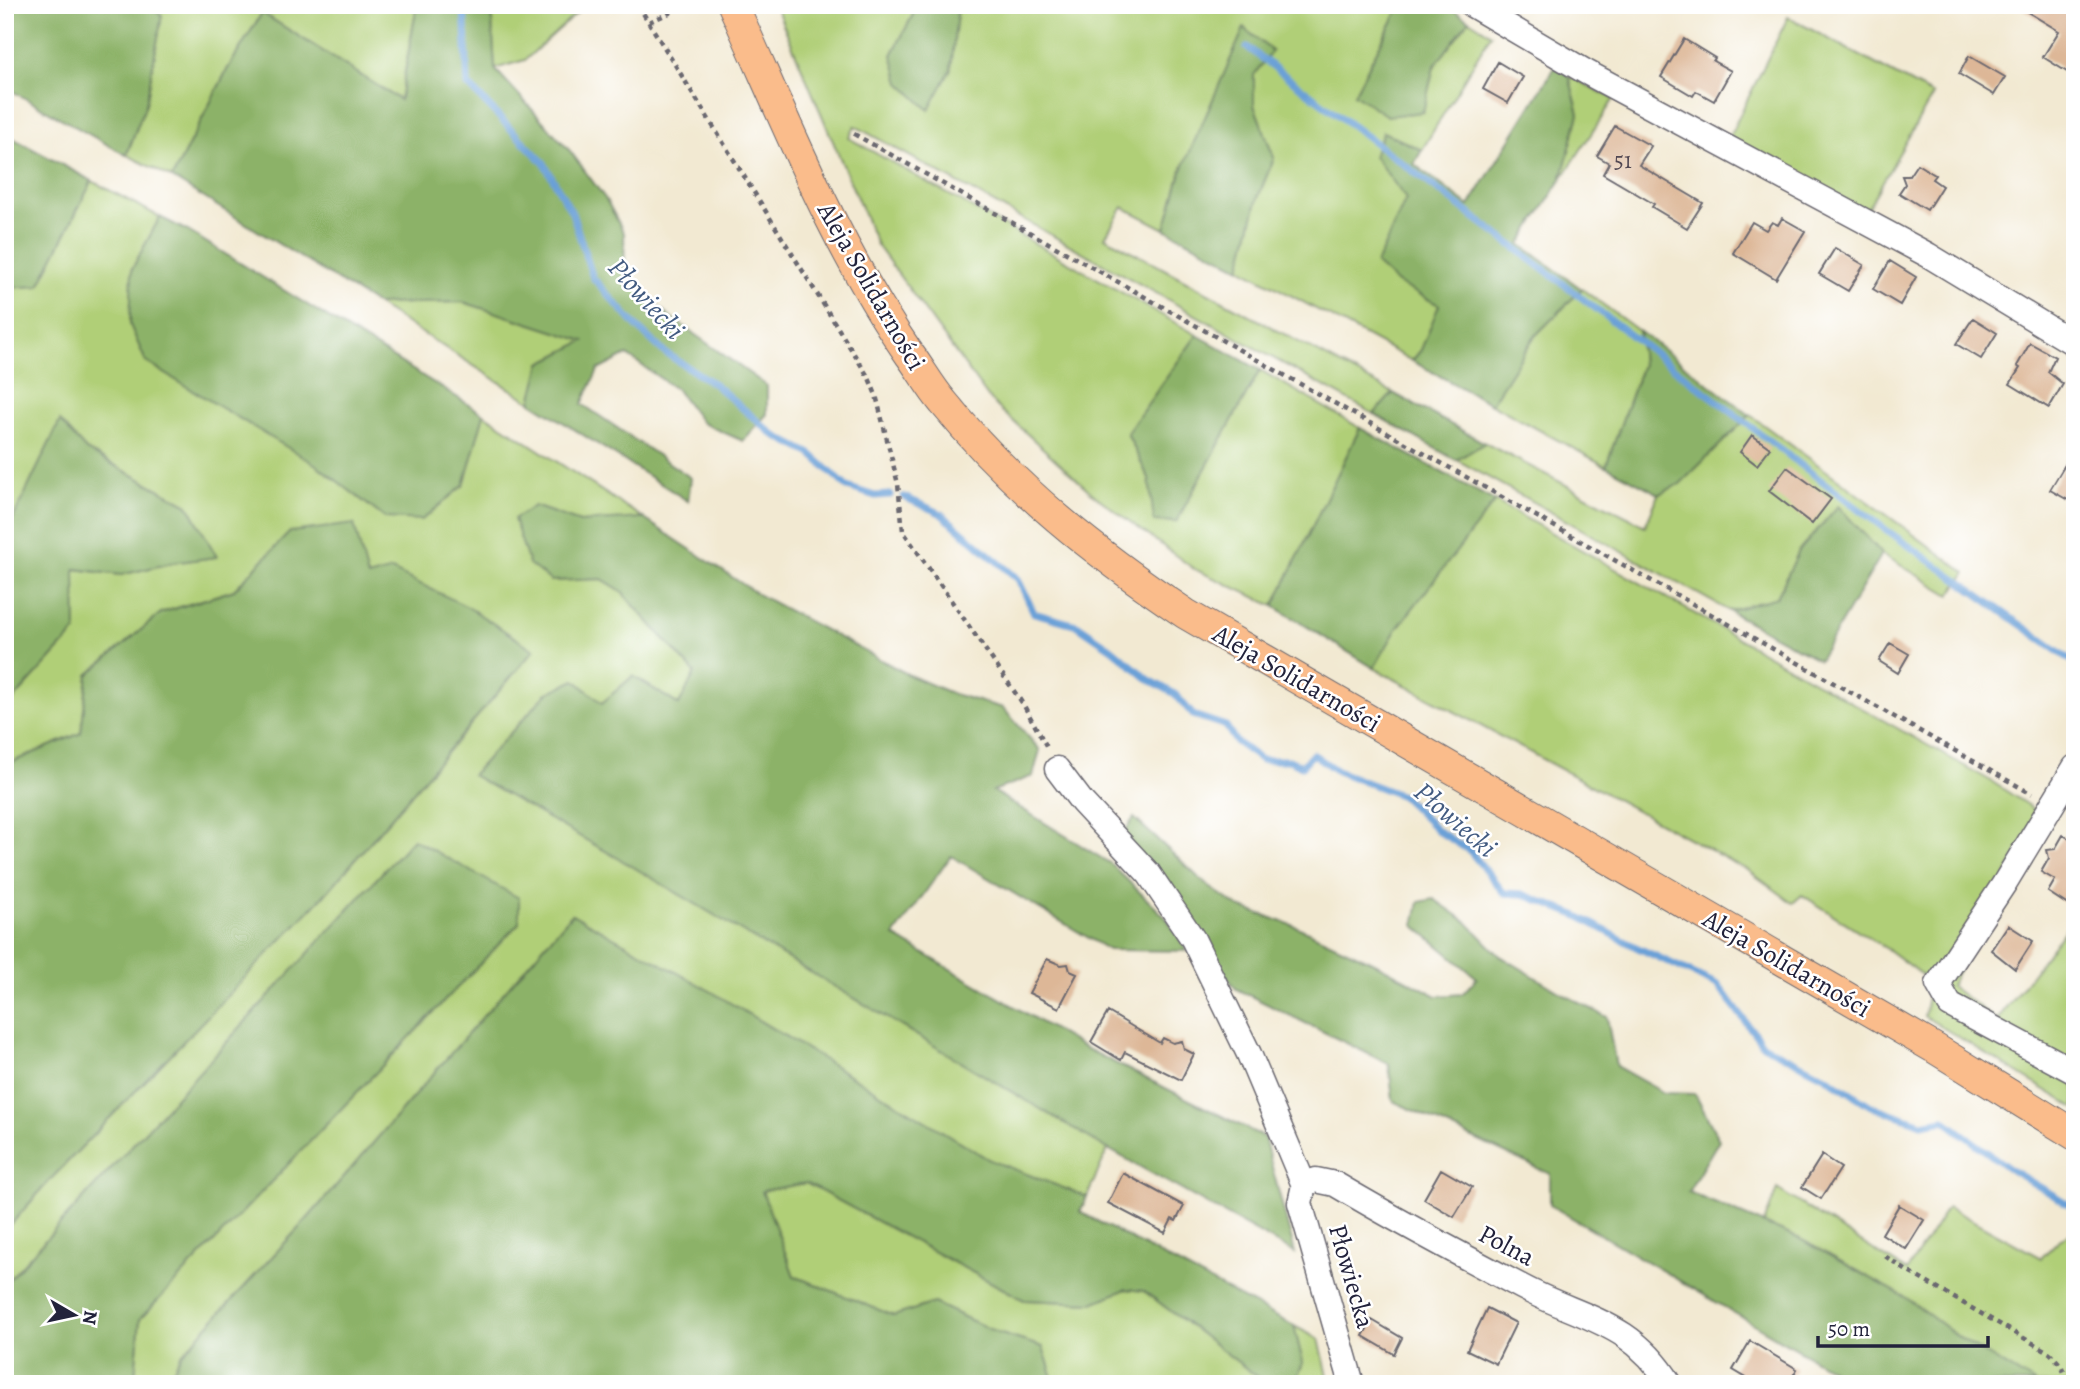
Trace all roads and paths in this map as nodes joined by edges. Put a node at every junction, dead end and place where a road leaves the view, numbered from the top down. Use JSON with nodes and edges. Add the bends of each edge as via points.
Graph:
{"nodes":[{"id":1,"x":638,"y":5,"type":"edge"},
{"id":2,"x":688,"y":5,"type":"edge"},
{"id":3,"x":733,"y":5,"type":"edge"},
{"id":4,"x":1472,"y":5,"type":"edge"},
{"id":5,"x":649,"y":22,"type":"junction"},
{"id":6,"x":854,"y":134,"type":"dead end"},
{"id":7,"x":2075,"y":344,"type":"edge"},
{"id":8,"x":2075,"y":767,"type":"edge"},
{"id":9,"x":1057,"y":769,"type":"joint"},
{"id":10,"x":2051,"y":804,"type":"junction"},
{"id":11,"x":2075,"y":1072,"type":"edge"},
{"id":12,"x":2075,"y":1135,"type":"edge"},
{"id":13,"x":1304,"y":1185,"type":"junction"},
{"id":14,"x":1885,"y":1256,"type":"dead end"},
{"id":15,"x":1352,"y":1384,"type":"edge"},
{"id":16,"x":1670,"y":1384,"type":"edge"},
{"id":17,"x":2069,"y":1384,"type":"edge"}],
"edges":[{"from":1,"to":5,"type":"path"},
{"from":2,"to":5,"type":"path"},
{"from":3,"to":12,"type":"main road","name":"Aleja Solidarności","via":[[821,200],[892,329],[942,401],[1010,476],[1063,525],[1186,614],[1936,1049]]},
{"from":4,"to":7,"type":"street","via":[[1586,72],[1928,255]]},
{"from":5,"to":9,"type":"path","via":[[869,378],[898,484],[903,531],[1023,704]]},
{"from":6,"to":10,"type":"path"},
{"from":8,"to":10,"type":"street"},
{"from":9,"to":13,"type":"street","via":[[1149,874],[1193,939],[1250,1054]]},
{"from":10,"to":11,"type":"street","via":[[1938,984],[1950,1005]]},
{"from":13,"to":15,"type":"street","name":"Płowiecka","via":[[1300,1203]]},
{"from":13,"to":16,"type":"street","name":"Polna","via":[[1316,1180],[1335,1184],[1526,1289],[1599,1320],[1631,1338]]},
{"from":14,"to":17,"type":"path","via":[[2050,1353]]}]}
